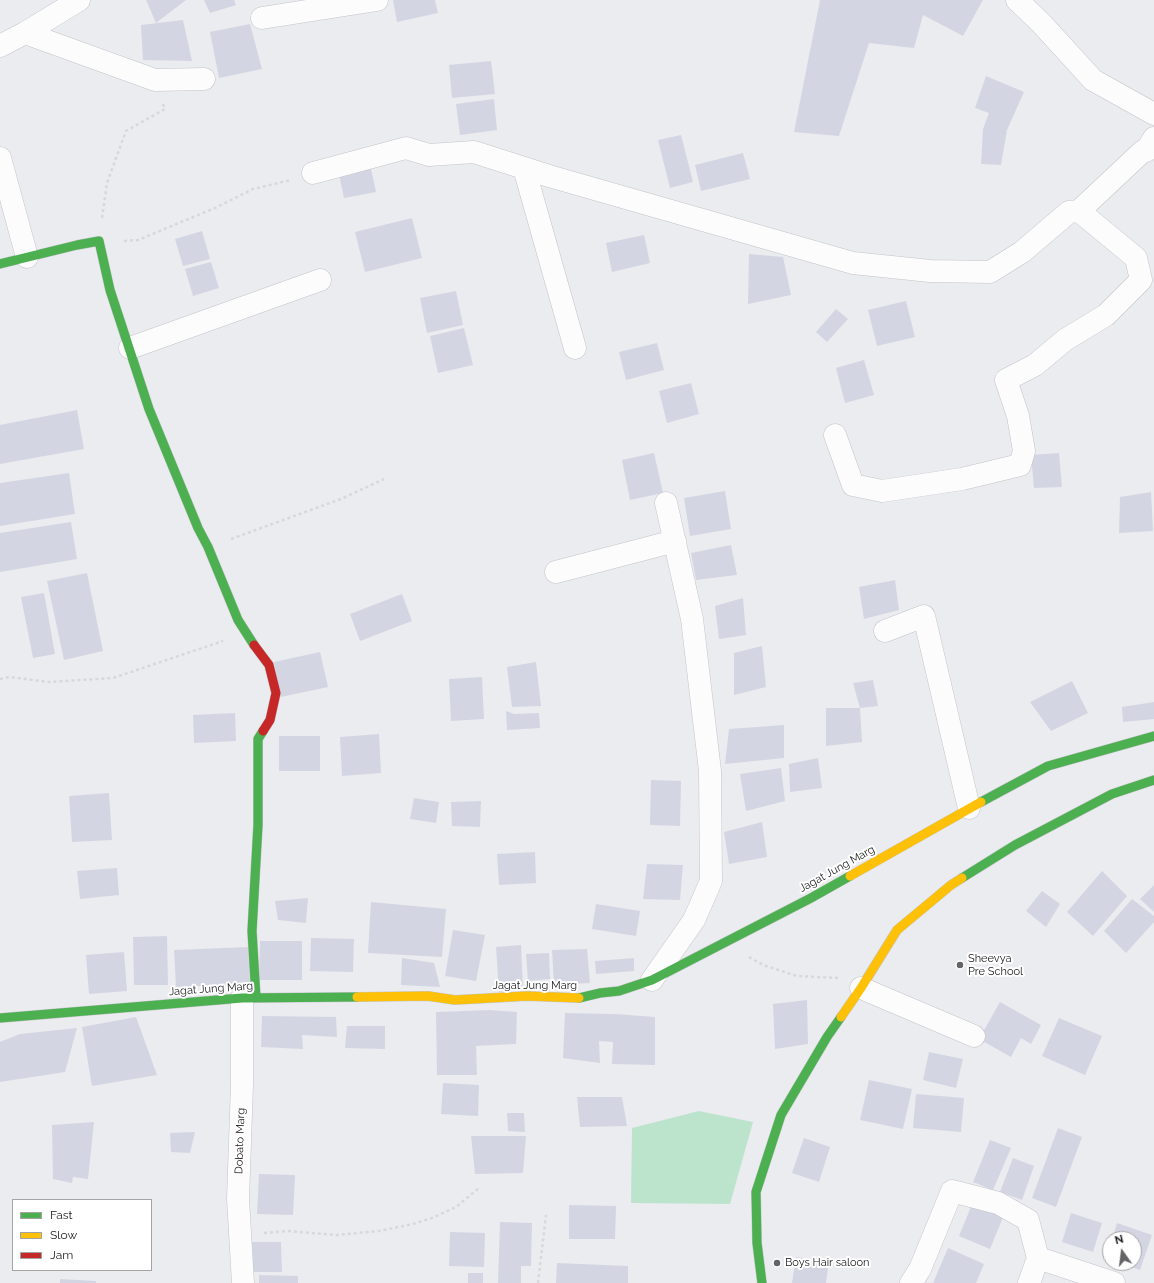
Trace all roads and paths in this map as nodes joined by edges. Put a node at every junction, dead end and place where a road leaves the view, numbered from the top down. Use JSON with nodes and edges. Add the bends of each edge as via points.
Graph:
{"nodes":[{"id":1,"x":79,"y":0,"type":"edge"},
{"id":2,"x":377,"y":0,"type":"edge"},
{"id":3,"x":1017,"y":0,"type":"edge"},
{"id":4,"x":262,"y":18,"type":"dead end"},
{"id":5,"x":26,"y":33,"type":"junction"},
{"id":6,"x":0,"y":46,"type":"edge"},
{"id":7,"x":204,"y":79,"type":"dead end"},
{"id":8,"x":155,"y":80,"type":"junction"},
{"id":9,"x":1154,"y":114,"type":"edge"},
{"id":10,"x":1154,"y":138,"type":"edge"},
{"id":11,"x":0,"y":158,"type":"edge"},
{"id":12,"x":524,"y":168,"type":"junction"},
{"id":13,"x":313,"y":173,"type":"joint"},
{"id":14,"x":1079,"y":211,"type":"junction"},
{"id":15,"x":99,"y":242,"type":"junction"},
{"id":16,"x":28,"y":257,"type":"junction"},
{"id":17,"x":0,"y":264,"type":"edge"},
{"id":18,"x":320,"y":280,"type":"dead end"},
{"id":19,"x":130,"y":348,"type":"junction"},
{"id":20,"x":575,"y":348,"type":"dead end"},
{"id":21,"x":835,"y":435,"type":"dead end"},
{"id":22,"x":384,"y":479,"type":"dead end"},
{"id":23,"x":666,"y":503,"type":"dead end"},
{"id":24,"x":675,"y":542,"type":"junction"},
{"id":25,"x":208,"y":547,"type":"junction"},
{"id":26,"x":556,"y":572,"type":"dead end"},
{"id":27,"x":885,"y":631,"type":"dead end"},
{"id":28,"x":246,"y":633,"type":"junction"},
{"id":29,"x":0,"y":679,"type":"edge"},
{"id":30,"x":1154,"y":736,"type":"edge"},
{"id":31,"x":1154,"y":780,"type":"edge"},
{"id":32,"x":969,"y":808,"type":"junction"},
{"id":33,"x":724,"y":943,"type":"junction"},
{"id":34,"x":652,"y":980,"type":"junction"},
{"id":35,"x":861,"y":988,"type":"junction"},
{"id":36,"x":249,"y":998,"type":"junction"},
{"id":37,"x":0,"y":1018,"type":"edge"},
{"id":38,"x":974,"y":1036,"type":"dead end"},
{"id":39,"x":479,"y":1188,"type":"dead end"},
{"id":40,"x":546,"y":1215,"type":"dead end"},
{"id":41,"x":239,"y":1235,"type":"junction"},
{"id":42,"x":1038,"y":1258,"type":"junction"},
{"id":43,"x":243,"y":1283,"type":"edge"},
{"id":44,"x":538,"y":1283,"type":"edge"},
{"id":45,"x":762,"y":1283,"type":"edge"},
{"id":46,"x":911,"y":1283,"type":"edge"},
{"id":47,"x":1029,"y":1283,"type":"edge"},
{"id":48,"x":1114,"y":1283,"type":"edge"}],
"edges":[{"from":1,"to":5,"type":"street"},
{"from":2,"to":4,"type":"street"},
{"from":3,"to":9,"type":"street","via":[[1093,80]]},
{"from":5,"to":6,"type":"street"},
{"from":5,"to":8,"type":"street"},
{"from":7,"to":8,"type":"street"},
{"from":8,"to":15,"type":"path","via":[[165,109],[126,131],[107,183]]},
{"from":10,"to":14,"type":"street","via":[[1146,151],[1143,151]]},
{"from":11,"to":16,"type":"street"},
{"from":12,"to":13,"type":"street","via":[[474,152],[429,155],[406,148]]},
{"from":12,"to":14,"type":"street","via":[[853,263],[930,271],[990,272],[1022,252],[1069,212]]},
{"from":12,"to":20,"type":"street"},
{"from":13,"to":15,"type":"path","via":[[253,189],[138,240]]},
{"from":14,"to":21,"type":"street","via":[[1136,258],[1141,280],[1106,315],[1065,340],[1035,365],[1006,380],[1018,416],[1024,451],[1020,465],[962,479],[882,491],[853,486]]},
{"from":15,"to":16,"type":"street"},
{"from":15,"to":19,"type":"street","via":[[110,290]]},
{"from":16,"to":17,"type":"street"},
{"from":18,"to":19,"type":"street"},
{"from":19,"to":25,"type":"street","via":[[149,408]]},
{"from":22,"to":25,"type":"path","via":[[341,499]]},
{"from":23,"to":24,"type":"street"},
{"from":24,"to":26,"type":"street"},
{"from":24,"to":34,"type":"street","via":[[692,619],[710,771],[711,881],[694,920]]},
{"from":25,"to":28,"type":"street","via":[[238,620]]},
{"from":27,"to":32,"type":"street","via":[[924,616]]},
{"from":28,"to":29,"type":"path","via":[[113,678],[49,682],[9,677]]},
{"from":28,"to":36,"type":"street","via":[[269,665],[276,693],[270,720],[258,739],[258,825]]},
{"from":30,"to":32,"type":"street","name":"Jagat Jung Marg","via":[[1048,766]]},
{"from":31,"to":35,"type":"street","via":[[1112,794],[1015,845],[951,885],[897,930]]},
{"from":32,"to":33,"type":"street","name":"Jagat Jung Marg","via":[[811,898]]},
{"from":33,"to":34,"type":"street","name":"Jagat Jung Marg"},
{"from":33,"to":35,"type":"path","via":[[763,965],[797,976],[838,978]]},
{"from":34,"to":36,"type":"street","name":"Jagat Jung Marg","via":[[619,991],[582,998]]},
{"from":35,"to":38,"type":"street"},
{"from":35,"to":45,"type":"street","via":[[827,1037],[781,1115],[756,1192],[757,1243]]},
{"from":36,"to":37,"type":"street","name":"Jagat Jung Marg"},
{"from":36,"to":41,"type":"street","name":"Dobato Marg","via":[[242,1084]]},
{"from":39,"to":41,"type":"path","via":[[456,1207],[432,1218],[379,1231],[336,1235],[288,1231]]},
{"from":40,"to":44,"type":"path"},
{"from":41,"to":43,"type":"street","name":"Dobato Marg"},
{"from":42,"to":46,"type":"street","via":[[1028,1220],[998,1203],[952,1192],[920,1269]]},
{"from":42,"to":47,"type":"street"},
{"from":42,"to":48,"type":"street"}]}
